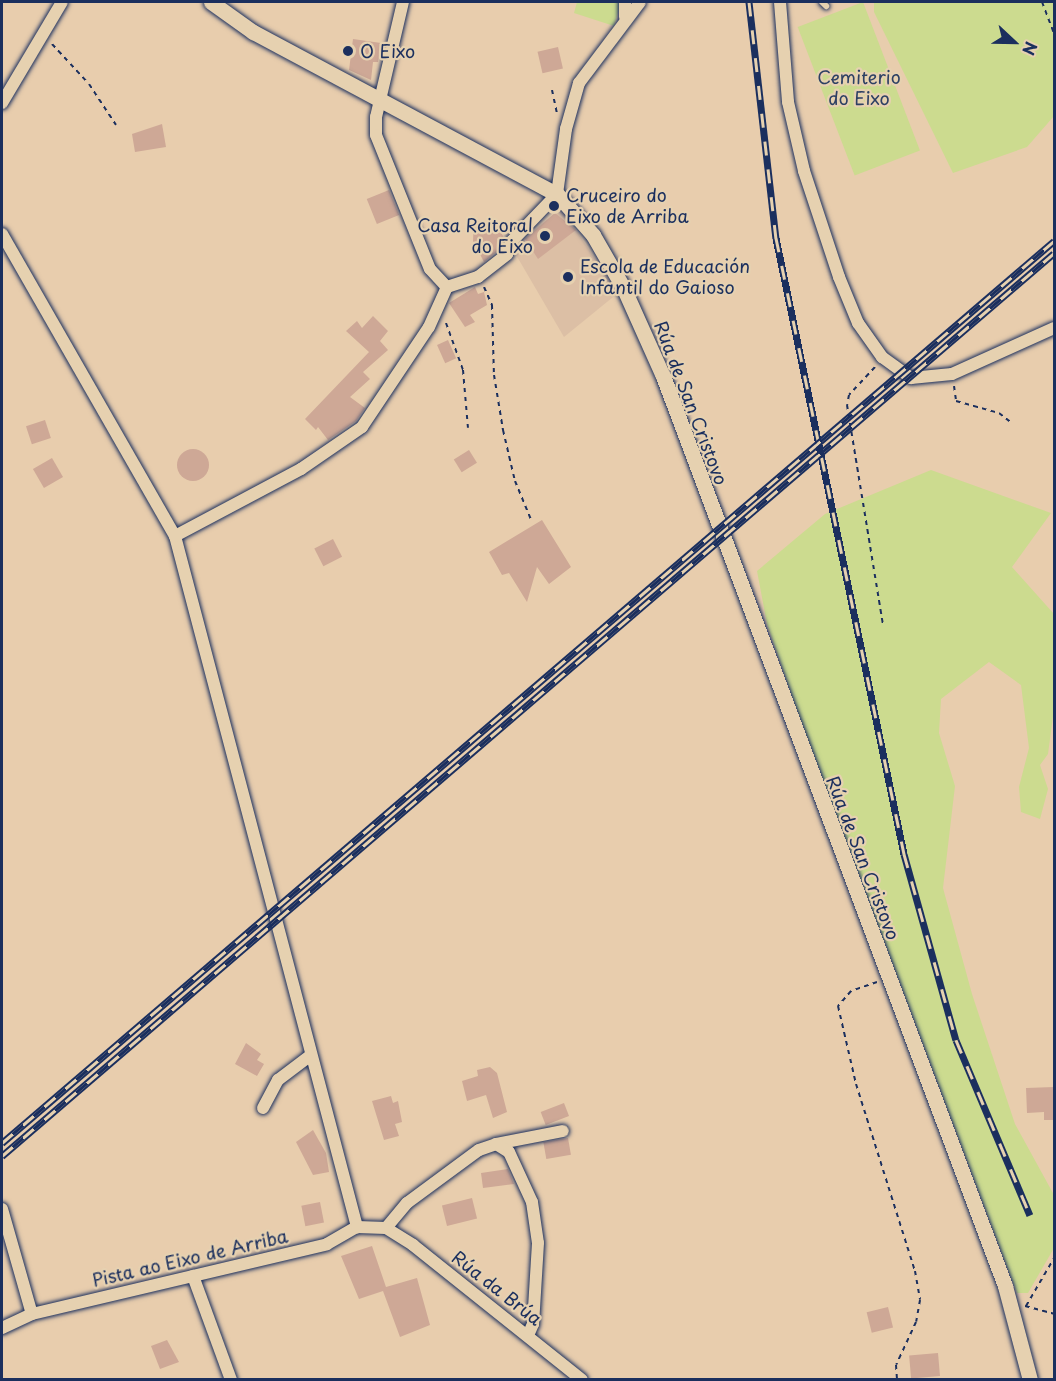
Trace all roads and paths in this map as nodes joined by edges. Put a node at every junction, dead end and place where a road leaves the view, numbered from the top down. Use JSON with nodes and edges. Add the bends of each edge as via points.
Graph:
{"nodes":[{"id":1,"x":62,"y":2,"type":"edge"},
{"id":2,"x":212,"y":2,"type":"edge"},
{"id":3,"x":403,"y":2,"type":"edge"},
{"id":4,"x":625,"y":2,"type":"edge"},
{"id":5,"x":640,"y":2,"type":"edge"},
{"id":6,"x":780,"y":2,"type":"edge"},
{"id":7,"x":1042,"y":2,"type":"edge"},
{"id":8,"x":625,"y":18,"type":"junction"},
{"id":9,"x":1054,"y":33,"type":"edge"},
{"id":10,"x":45,"y":35,"type":"junction"},
{"id":11,"x":2,"y":102,"type":"edge"},
{"id":12,"x":381,"y":102,"type":"junction"},
{"id":13,"x":116,"y":125,"type":"dead end"},
{"id":14,"x":557,"y":194,"type":"junction"},
{"id":15,"x":2,"y":234,"type":"edge"},
{"id":16,"x":478,"y":277,"type":"junction"},
{"id":17,"x":447,"y":286,"type":"junction"},
{"id":18,"x":437,"y":312,"type":"junction"},
{"id":19,"x":1054,"y":328,"type":"edge"},
{"id":20,"x":882,"y":357,"type":"junction"},
{"id":21,"x":952,"y":374,"type":"junction"},
{"id":22,"x":1012,"y":423,"type":"dead end"},
{"id":23,"x":468,"y":428,"type":"dead end"},
{"id":24,"x":531,"y":522,"type":"dead end"},
{"id":25,"x":175,"y":536,"type":"junction"},
{"id":26,"x":884,"y":624,"type":"dead end"},
{"id":27,"x":888,"y":978,"type":"junction"},
{"id":28,"x":311,"y":1055,"type":"junction"},
{"id":29,"x":263,"y":1108,"type":"dead end"},
{"id":30,"x":563,"y":1131,"type":"dead end"},
{"id":31,"x":496,"y":1144,"type":"junction"},
{"id":32,"x":2,"y":1209,"type":"edge"},
{"id":33,"x":357,"y":1227,"type":"junction"},
{"id":34,"x":386,"y":1228,"type":"junction"},
{"id":35,"x":1054,"y":1257,"type":"edge"},
{"id":36,"x":194,"y":1276,"type":"junction"},
{"id":37,"x":1018,"y":1306,"type":"junction"},
{"id":38,"x":33,"y":1314,"type":"junction"},
{"id":39,"x":1054,"y":1314,"type":"edge"},
{"id":40,"x":2,"y":1328,"type":"edge"},
{"id":41,"x":528,"y":1335,"type":"junction"},
{"id":42,"x":231,"y":1380,"type":"edge"},
{"id":43,"x":582,"y":1380,"type":"edge"},
{"id":44,"x":897,"y":1380,"type":"edge"},
{"id":45,"x":1030,"y":1380,"type":"edge"}],
"edges":[{"from":1,"to":10,"type":"street"},
{"from":2,"to":12,"type":"street","name":"Rúa de San Cristovo","via":[[253,32]]},
{"from":3,"to":12,"type":"street"},
{"from":4,"to":8,"type":"street"},
{"from":5,"to":8,"type":"street"},
{"from":6,"to":20,"type":"street","via":[[788,102],[804,171],[858,323]]},
{"from":7,"to":9,"type":"path"},
{"from":8,"to":14,"type":"street","via":[[579,83],[566,129]]},
{"from":10,"to":11,"type":"street"},
{"from":10,"to":13,"type":"path","via":[[88,84]]},
{"from":12,"to":14,"type":"street","name":"Rúa de San Cristovo"},
{"from":12,"to":17,"type":"street","via":[[376,135],[430,269]]},
{"from":14,"to":16,"type":"street","via":[[512,241],[507,254]]},
{"from":14,"to":27,"type":"street","name":"Rúa de San Cristovo","via":[[593,235],[624,289],[663,376]]},
{"from":15,"to":25,"type":"street"},
{"from":16,"to":17,"type":"street"},
{"from":16,"to":24,"type":"path","via":[[492,305],[494,375],[503,430],[515,481]]},
{"from":17,"to":18,"type":"street"},
{"from":18,"to":23,"type":"path","via":[[452,332],[463,370]]},
{"from":18,"to":25,"type":"street","via":[[362,427],[301,469]]},
{"from":19,"to":21,"type":"street"},
{"from":20,"to":21,"type":"street","via":[[911,378]]},
{"from":20,"to":26,"type":"path","via":[[849,395],[847,405]]},
{"from":21,"to":22,"type":"path","via":[[956,401],[999,413]]},
{"from":25,"to":28,"type":"street"},
{"from":27,"to":37,"type":"street","name":"Rúa de San Cristovo"},
{"from":27,"to":44,"type":"path","via":[[850,990],[838,1006],[856,1084],[915,1271],[920,1300],[916,1322],[896,1365]]},
{"from":28,"to":29,"type":"street","via":[[278,1080]]},
{"from":28,"to":33,"type":"street"},
{"from":30,"to":31,"type":"street"},
{"from":31,"to":34,"type":"street","via":[[479,1150],[407,1203]]},
{"from":31,"to":41,"type":"street","via":[[509,1152],[532,1202],[538,1243],[533,1324]]},
{"from":32,"to":38,"type":"street"},
{"from":33,"to":34,"type":"street"},
{"from":33,"to":36,"type":"street","name":"Pista ao Eixo de Arriba","via":[[327,1244]]},
{"from":34,"to":41,"type":"street","name":"Rúa da Brúa"},
{"from":35,"to":37,"type":"path"},
{"from":36,"to":38,"type":"street","name":"Pista ao Eixo de Arriba"},
{"from":36,"to":42,"type":"street"},
{"from":37,"to":39,"type":"path"},
{"from":37,"to":45,"type":"street","name":"Rúa de San Cristovo"},
{"from":38,"to":40,"type":"street","name":"Pista ao Eixo de Arriba"},
{"from":41,"to":43,"type":"street","name":"Rúa da Brúa"}]}
